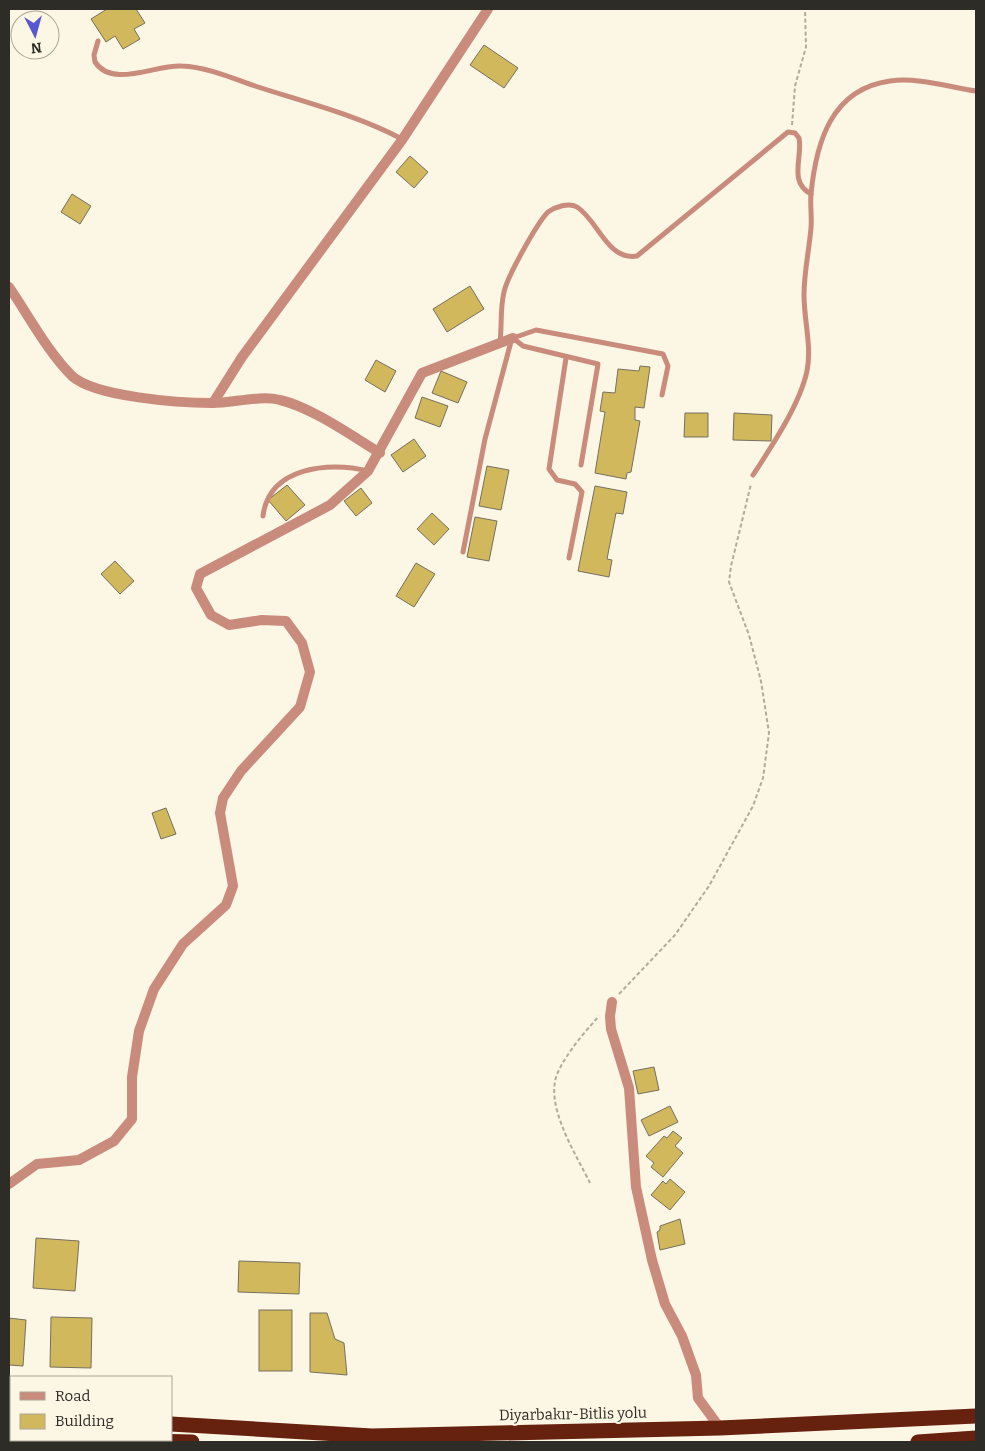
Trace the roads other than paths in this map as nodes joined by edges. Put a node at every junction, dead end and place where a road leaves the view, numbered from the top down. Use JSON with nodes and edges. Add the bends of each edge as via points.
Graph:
{"nodes":[{"id":1,"x":488,"y":9,"type":"edge"},
{"id":2,"x":98,"y":41,"type":"dead end"},
{"id":3,"x":976,"y":91,"type":"edge"},
{"id":4,"x":402,"y":140,"type":"junction"},
{"id":5,"x":811,"y":194,"type":"junction"},
{"id":6,"x":9,"y":286,"type":"edge"},
{"id":7,"x":512,"y":338,"type":"junction"},
{"id":8,"x":500,"y":342,"type":"junction"},
{"id":9,"x":566,"y":358,"type":"junction"},
{"id":10,"x":662,"y":395,"type":"dead end"},
{"id":11,"x":213,"y":403,"type":"junction"},
{"id":12,"x":380,"y":453,"type":"junction"},
{"id":13,"x":581,"y":465,"type":"dead end"},
{"id":14,"x":368,"y":472,"type":"junction"},
{"id":15,"x":754,"y":474,"type":"road end"},
{"id":16,"x":263,"y":516,"type":"dead end"},
{"id":17,"x":463,"y":552,"type":"dead end"},
{"id":18,"x":569,"y":558,"type":"dead end"},
{"id":19,"x":612,"y":1002,"type":"road end"},
{"id":20,"x":9,"y":1184,"type":"edge"},
{"id":21,"x":976,"y":1416,"type":"edge"},
{"id":22,"x":172,"y":1424,"type":"edge"},
{"id":23,"x":720,"y":1428,"type":"junction"},
{"id":24,"x":976,"y":1438,"type":"edge"},
{"id":25,"x":137,"y":1441,"type":"edge"},
{"id":26,"x":166,"y":1442,"type":"edge"},
{"id":27,"x":192,"y":1442,"type":"edge"},
{"id":28,"x":918,"y":1442,"type":"edge"}],
"edges":[{"from":1,"to":4,"type":"street"},
{"from":2,"to":4,"type":"lane","via":[[95,62],[109,72],[122,75],[170,66],[198,68],[309,103]]},
{"from":3,"to":5,"type":"lane","via":[[892,80],[858,91],[834,115],[818,146]]},
{"from":4,"to":11,"type":"street","via":[[242,356]]},
{"from":5,"to":8,"type":"lane","via":[[798,181],[800,140],[792,132],[782,136],[636,256],[628,257],[616,251],[577,207],[566,205],[549,212],[507,280]]},
{"from":5,"to":15,"type":"lane","via":[[811,228],[804,279],[809,349],[807,372],[778,436]]},
{"from":6,"to":11,"type":"street","via":[[73,377],[94,388],[130,395],[175,402]]},
{"from":7,"to":8,"type":"street"},
{"from":7,"to":9,"type":"lane","via":[[523,346]]},
{"from":7,"to":10,"type":"lane","via":[[536,330],[663,354],[668,366]]},
{"from":7,"to":17,"type":"lane","via":[[485,439]]},
{"from":8,"to":12,"type":"street","via":[[422,372]]},
{"from":9,"to":13,"type":"lane","via":[[598,364]]},
{"from":9,"to":18,"type":"lane","via":[[549,469],[558,480],[575,484],[582,492]]},
{"from":11,"to":12,"type":"street","via":[[278,399],[295,404]]},
{"from":12,"to":14,"type":"street"},
{"from":14,"to":16,"type":"lane","via":[[351,467],[332,467],[292,475],[271,491]]},
{"from":14,"to":20,"type":"street","via":[[330,505],[200,574],[196,588],[211,615],[229,625],[262,620],[286,621],[302,643],[310,672],[300,707],[241,772],[223,798],[220,813],[232,886],[226,905],[183,944],[154,989],[139,1031],[132,1077],[132,1119],[114,1141],[78,1160],[37,1164]]},
{"from":19,"to":23,"type":"street","via":[[611,1029],[629,1088],[636,1187],[652,1260],[664,1304],[682,1336],[696,1375],[698,1398]]},
{"from":21,"to":23,"type":"highway","name":"Diyarbakır-Bitlis yolu"},
{"from":22,"to":23,"type":"highway","name":"Diyarbakır-Bitlis yolu","via":[[372,1436]]},
{"from":24,"to":28,"type":"highway"},
{"from":25,"to":26,"type":"highway"},
{"from":26,"to":27,"type":"highway"}]}
